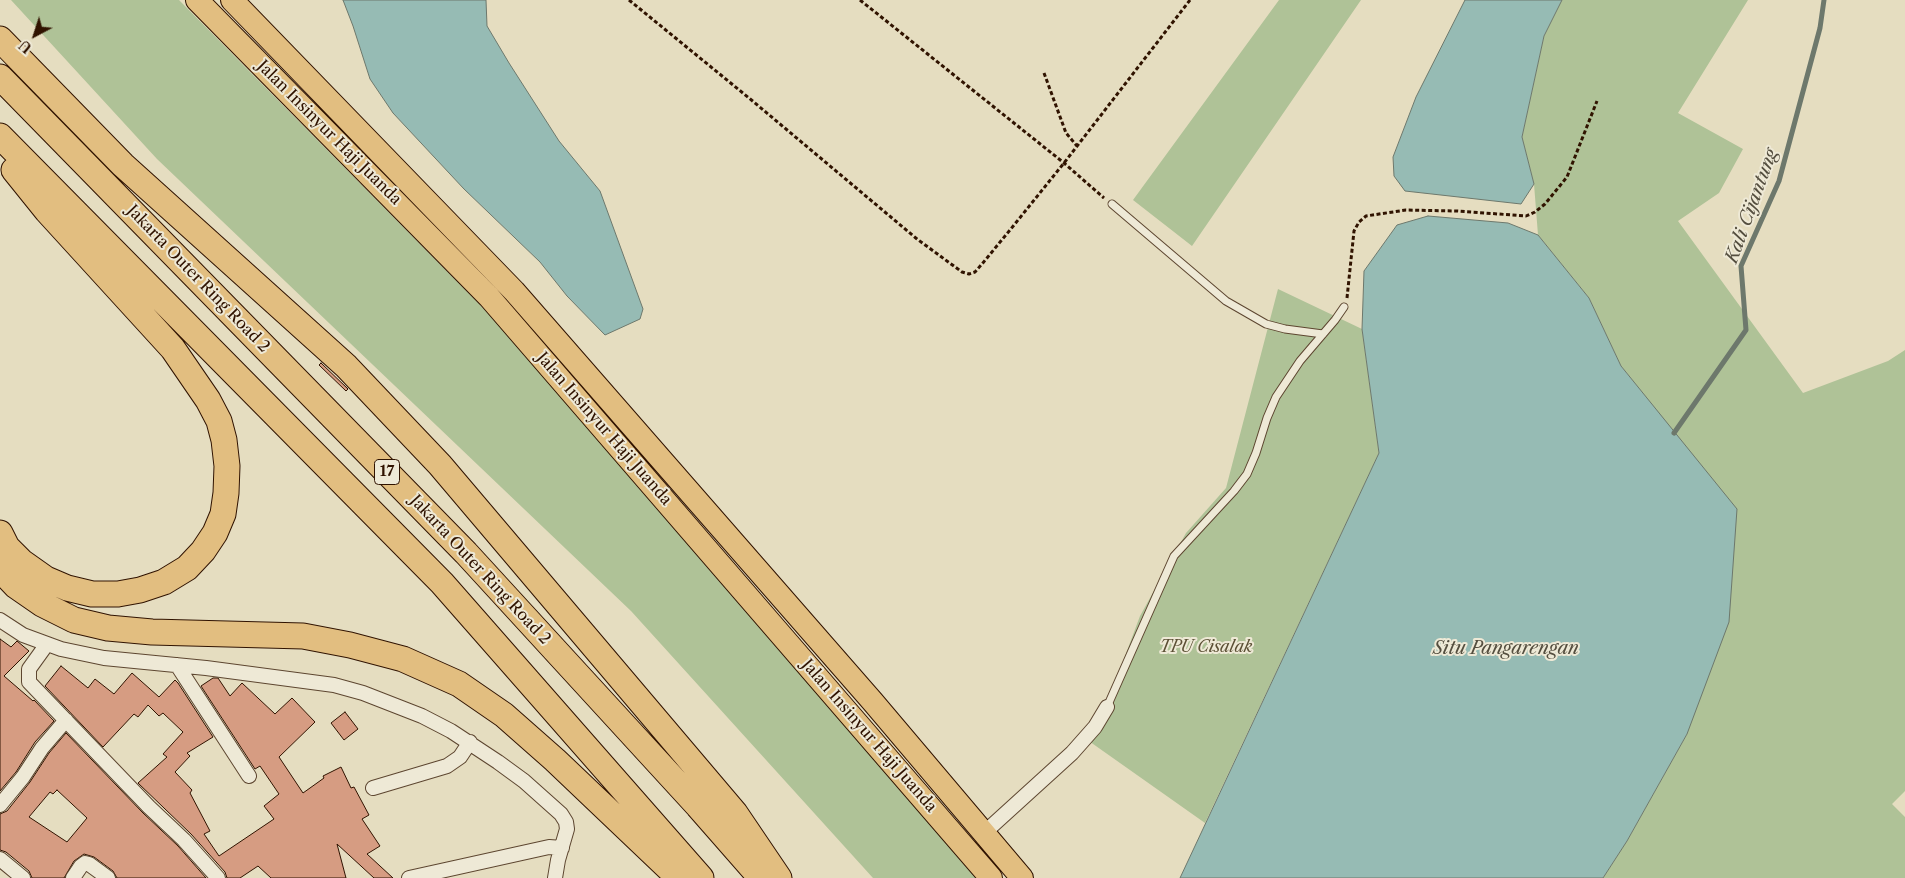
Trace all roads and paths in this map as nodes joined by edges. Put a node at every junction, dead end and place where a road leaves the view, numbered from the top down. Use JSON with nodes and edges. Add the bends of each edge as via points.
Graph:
{"nodes":[{"id":1,"x":197,"y":0,"type":"edge"},
{"id":2,"x":232,"y":0,"type":"edge"},
{"id":3,"x":629,"y":0,"type":"edge"},
{"id":4,"x":860,"y":0,"type":"edge"},
{"id":5,"x":1190,"y":0,"type":"edge"},
{"id":6,"x":0,"y":39,"type":"edge"},
{"id":7,"x":1044,"y":73,"type":"dead end"},
{"id":8,"x":0,"y":78,"type":"edge"},
{"id":9,"x":1597,"y":101,"type":"dead end"},
{"id":10,"x":0,"y":136,"type":"edge"},
{"id":11,"x":1077,"y":146,"type":"junction"},
{"id":12,"x":0,"y":152,"type":"edge"},
{"id":13,"x":1064,"y":163,"type":"junction"},
{"id":14,"x":1112,"y":204,"type":"joint"},
{"id":15,"x":1344,"y":308,"type":"joint"},
{"id":16,"x":1323,"y":334,"type":"junction"},
{"id":17,"x":0,"y":533,"type":"edge"},
{"id":18,"x":0,"y":569,"type":"edge"},
{"id":19,"x":0,"y":620,"type":"edge"},
{"id":20,"x":47,"y":644,"type":"junction"},
{"id":21,"x":177,"y":665,"type":"junction"},
{"id":22,"x":873,"y":702,"type":"junction"},
{"id":23,"x":1107,"y":707,"type":"joint"},
{"id":24,"x":856,"y":719,"type":"junction"},
{"id":25,"x":66,"y":720,"type":"junction"},
{"id":26,"x":470,"y":742,"type":"junction"},
{"id":27,"x":249,"y":776,"type":"dead end"},
{"id":28,"x":373,"y":788,"type":"dead end"},
{"id":29,"x":0,"y":805,"type":"edge"},
{"id":30,"x":984,"y":833,"type":"junction"},
{"id":31,"x":562,"y":848,"type":"junction"},
{"id":32,"x":0,"y":859,"type":"edge"},
{"id":33,"x":23,"y":878,"type":"edge"},
{"id":34,"x":73,"y":878,"type":"edge"},
{"id":35,"x":108,"y":878,"type":"edge"},
{"id":36,"x":218,"y":878,"type":"edge"},
{"id":37,"x":409,"y":878,"type":"edge"},
{"id":38,"x":555,"y":878,"type":"edge"},
{"id":39,"x":679,"y":878,"type":"edge"},
{"id":40,"x":701,"y":878,"type":"edge"},
{"id":41,"x":761,"y":878,"type":"edge"},
{"id":42,"x":780,"y":878,"type":"edge"},
{"id":43,"x":991,"y":878,"type":"edge"},
{"id":44,"x":1022,"y":878,"type":"edge"}],
"edges":[{"from":1,"to":24,"type":"highway","name":"Jalan Insinyur Haji Juanda","via":[[489,297]]},
{"from":2,"to":22,"type":"highway","name":"Jalan Insinyur Haji Juanda","via":[[514,291]]},
{"from":3,"to":13,"type":"path","via":[[917,239],[962,272],[975,272]]},
{"from":4,"to":13,"type":"path"},
{"from":5,"to":11,"type":"path"},
{"from":6,"to":42,"type":"highway","via":[[123,165],[346,366],[440,465],[735,813]]},
{"from":7,"to":11,"type":"path","via":[[1066,134]]},
{"from":8,"to":41,"type":"highway","name":"Jakarta Outer Ring Road 2","number":"17","via":[[466,553]]},
{"from":9,"to":15,"type":"path","via":[[1567,176],[1535,212],[1526,216],[1406,210],[1366,216],[1354,231],[1349,294]]},
{"from":10,"to":40,"type":"highway","number":"17","via":[[442,583]]},
{"from":11,"to":13,"type":"path"},
{"from":12,"to":17,"type":"highway","via":[[47,211],[173,349],[219,421],[227,466],[223,514],[216,533],[203,552],[187,568],[164,582],[140,590],[92,594],[66,588],[22,562],[7,547]]},
{"from":13,"to":14,"type":"path"},
{"from":14,"to":16,"type":"lane","via":[[1226,301],[1266,324]]},
{"from":15,"to":16,"type":"lane"},
{"from":16,"to":23,"type":"lane","via":[[1276,397],[1247,474],[1174,556]]},
{"from":18,"to":39,"type":"highway","via":[[16,586],[42,604],[74,620],[108,628],[152,632],[303,636],[404,659],[459,684],[504,715]]},
{"from":19,"to":20,"type":"street","via":[[23,635]]},
{"from":20,"to":21,"type":"street","via":[[104,658]]},
{"from":20,"to":25,"type":"street","via":[[29,669],[29,682]]},
{"from":21,"to":26,"type":"street","via":[[334,685],[415,713]]},
{"from":21,"to":27,"type":"street"},
{"from":22,"to":24,"type":"highway"},
{"from":22,"to":30,"type":"highway","name":"Jalan Insinyur Haji Juanda"},
{"from":23,"to":30,"type":"street","via":[[1095,727],[1072,753]]},
{"from":24,"to":43,"type":"highway","name":"Jalan Insinyur Haji Juanda"},
{"from":25,"to":29,"type":"street"},
{"from":25,"to":36,"type":"street"},
{"from":26,"to":28,"type":"street","via":[[460,758],[448,766]]},
{"from":26,"to":31,"type":"street","via":[[524,781],[561,814],[567,829]]},
{"from":30,"to":44,"type":"highway","name":"Jalan Insinyur Haji Juanda"},
{"from":31,"to":37,"type":"street","via":[[549,846]]},
{"from":31,"to":38,"type":"street"},
{"from":32,"to":33,"type":"street"},
{"from":34,"to":35,"type":"street","via":[[85,863]]}]}
